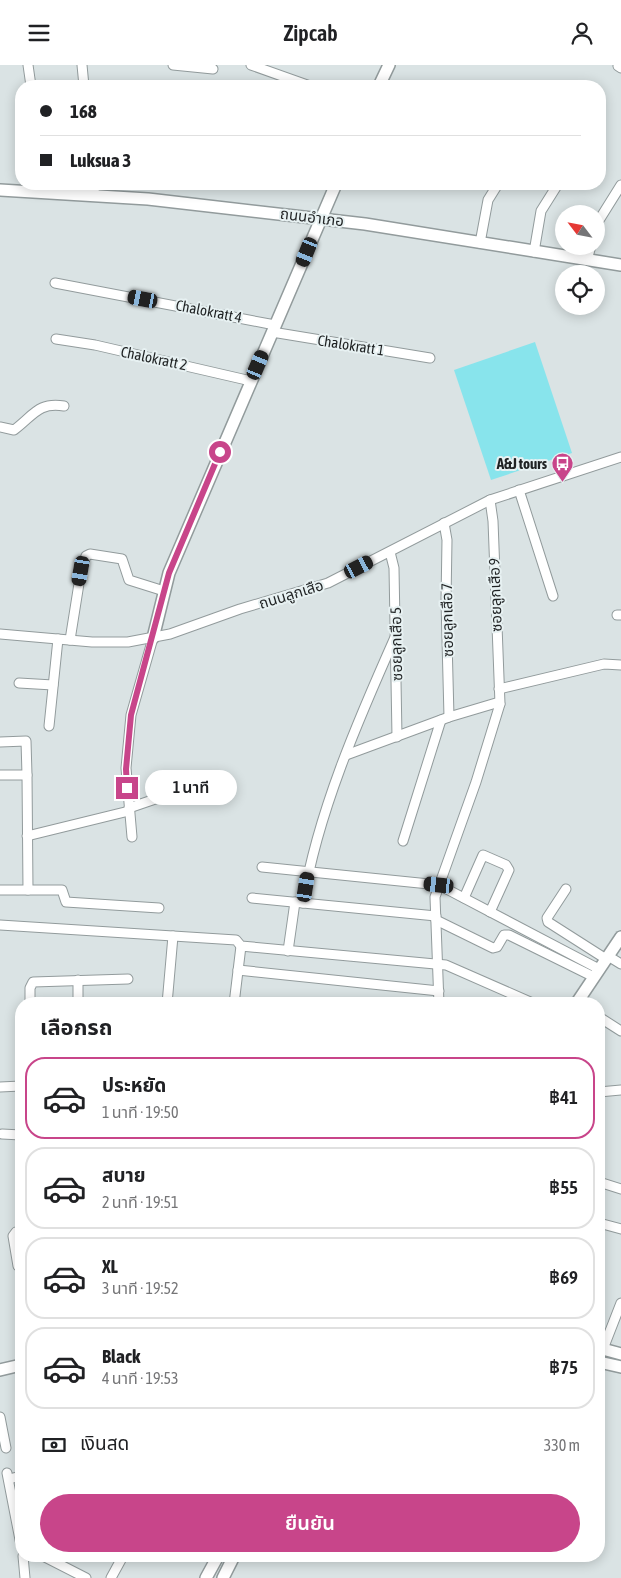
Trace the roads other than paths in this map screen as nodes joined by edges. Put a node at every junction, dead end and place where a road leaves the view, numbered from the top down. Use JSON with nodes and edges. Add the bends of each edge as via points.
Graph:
{"nodes":[{"id":1,"x":28,"y":65,"type":"edge"},
{"id":2,"x":82,"y":65,"type":"edge"},
{"id":3,"x":173,"y":65,"type":"edge"},
{"id":4,"x":250,"y":66,"type":"edge"},
{"id":5,"x":386,"y":66,"type":"edge"},
{"id":6,"x":213,"y":69,"type":"dead end"},
{"id":7,"x":30,"y":80,"type":"edge"},
{"id":8,"x":83,"y":80,"type":"edge"},
{"id":9,"x":292,"y":80,"type":"edge"},
{"id":10,"x":381,"y":80,"type":"edge"},
{"id":11,"x":621,"y":185,"type":"edge"},
{"id":12,"x":15,"y":189,"type":"edge"},
{"id":13,"x":0,"y":190,"type":"edge"},
{"id":14,"x":54,"y":190,"type":"edge"},
{"id":15,"x":94,"y":190,"type":"edge"},
{"id":16,"x":333,"y":190,"type":"edge"},
{"id":17,"x":494,"y":190,"type":"edge"},
{"id":18,"x":554,"y":190,"type":"edge"},
{"id":19,"x":95,"y":196,"type":"junction"},
{"id":20,"x":605,"y":211,"type":"edge"},
{"id":21,"x":320,"y":218,"type":"junction"},
{"id":22,"x":480,"y":243,"type":"junction"},
{"id":23,"x":534,"y":252,"type":"junction"},
{"id":24,"x":588,"y":255,"type":"edge"},
{"id":25,"x":587,"y":260,"type":"junction"},
{"id":26,"x":621,"y":265,"type":"edge"},
{"id":27,"x":55,"y":283,"type":"dead end"},
{"id":28,"x":274,"y":329,"type":"junction"},
{"id":29,"x":56,"y":339,"type":"dead end"},
{"id":30,"x":430,"y":358,"type":"dead end"},
{"id":31,"x":251,"y":381,"type":"junction"},
{"id":32,"x":64,"y":406,"type":"dead end"},
{"id":33,"x":0,"y":427,"type":"edge"},
{"id":34,"x":621,"y":457,"type":"edge"},
{"id":35,"x":519,"y":491,"type":"junction"},
{"id":36,"x":490,"y":500,"type":"junction"},
{"id":37,"x":444,"y":523,"type":"junction"},
{"id":38,"x":390,"y":552,"type":"junction"},
{"id":39,"x":164,"y":591,"type":"junction"},
{"id":40,"x":553,"y":596,"type":"dead end"},
{"id":41,"x":0,"y":634,"type":"edge"},
{"id":42,"x":396,"y":635,"type":"junction"},
{"id":43,"x":153,"y":638,"type":"junction"},
{"id":44,"x":58,"y":639,"type":"junction"},
{"id":45,"x":70,"y":640,"type":"junction"},
{"id":46,"x":619,"y":665,"type":"edge"},
{"id":47,"x":19,"y":683,"type":"dead end"},
{"id":48,"x":53,"y":685,"type":"junction"},
{"id":49,"x":499,"y":689,"type":"junction"},
{"id":50,"x":500,"y":704,"type":"junction"},
{"id":51,"x":445,"y":718,"type":"junction"},
{"id":52,"x":49,"y":726,"type":"dead end"},
{"id":53,"x":396,"y":737,"type":"junction"},
{"id":54,"x":0,"y":741,"type":"edge"},
{"id":55,"x":346,"y":755,"type":"junction"},
{"id":56,"x":0,"y":775,"type":"edge"},
{"id":57,"x":27,"y":775,"type":"junction"},
{"id":58,"x":208,"y":781,"type":"dead end"},
{"id":59,"x":129,"y":809,"type":"junction"},
{"id":60,"x":27,"y":836,"type":"junction"},
{"id":61,"x":132,"y":837,"type":"dead end"},
{"id":62,"x":403,"y":841,"type":"dead end"},
{"id":63,"x":262,"y":867,"type":"dead end"},
{"id":64,"x":308,"y":870,"type":"junction"},
{"id":65,"x":439,"y":885,"type":"junction"},
{"id":66,"x":0,"y":889,"type":"edge"},
{"id":67,"x":566,"y":889,"type":"dead end"},
{"id":68,"x":28,"y":890,"type":"junction"},
{"id":69,"x":252,"y":898,"type":"dead end"},
{"id":70,"x":464,"y":898,"type":"junction"},
{"id":71,"x":299,"y":903,"type":"junction"},
{"id":72,"x":159,"y":908,"type":"dead end"},
{"id":73,"x":490,"y":912,"type":"junction"},
{"id":74,"x":436,"y":918,"type":"junction"},
{"id":75,"x":0,"y":925,"type":"edge"},
{"id":76,"x":173,"y":937,"type":"junction"},
{"id":77,"x":621,"y":937,"type":"edge"},
{"id":78,"x":241,"y":946,"type":"junction"},
{"id":79,"x":288,"y":951,"type":"junction"},
{"id":80,"x":607,"y":957,"type":"junction"},
{"id":81,"x":621,"y":964,"type":"edge"},
{"id":82,"x":438,"y":966,"type":"junction"},
{"id":83,"x":238,"y":969,"type":"junction"},
{"id":84,"x":596,"y":973,"type":"junction"},
{"id":85,"x":128,"y":979,"type":"dead end"},
{"id":86,"x":78,"y":980,"type":"junction"},
{"id":87,"x":439,"y":991,"type":"junction"},
{"id":88,"x":30,"y":997,"type":"edge"},
{"id":89,"x":78,"y":997,"type":"edge"},
{"id":90,"x":168,"y":997,"type":"edge"},
{"id":91,"x":235,"y":997,"type":"edge"},
{"id":92,"x":439,"y":997,"type":"edge"},
{"id":93,"x":519,"y":997,"type":"edge"},
{"id":94,"x":581,"y":997,"type":"edge"},
{"id":95,"x":605,"y":1021,"type":"edge"},
{"id":96,"x":621,"y":1031,"type":"edge"},
{"id":97,"x":15,"y":1086,"type":"edge"},
{"id":98,"x":0,"y":1087,"type":"edge"},
{"id":99,"x":621,"y":1090,"type":"edge"},
{"id":100,"x":605,"y":1091,"type":"edge"},
{"id":101,"x":2,"y":1135,"type":"dead end"},
{"id":102,"x":15,"y":1135,"type":"edge"},
{"id":103,"x":605,"y":1184,"type":"edge"},
{"id":104,"x":621,"y":1189,"type":"edge"},
{"id":105,"x":605,"y":1225,"type":"edge"},
{"id":106,"x":621,"y":1229,"type":"edge"},
{"id":107,"x":15,"y":1233,"type":"edge"},
{"id":108,"x":15,"y":1248,"type":"edge"},
{"id":109,"x":621,"y":1303,"type":"edge"},
{"id":110,"x":605,"y":1340,"type":"edge"},
{"id":111,"x":605,"y":1350,"type":"edge"},
{"id":112,"x":621,"y":1354,"type":"edge"},
{"id":113,"x":605,"y":1365,"type":"edge"},
{"id":114,"x":15,"y":1366,"type":"edge"},
{"id":115,"x":621,"y":1367,"type":"edge"},
{"id":116,"x":0,"y":1370,"type":"edge"},
{"id":117,"x":0,"y":1417,"type":"edge"},
{"id":118,"x":6,"y":1448,"type":"dead end"},
{"id":119,"x":15,"y":1476,"type":"edge"},
{"id":120,"x":15,"y":1513,"type":"edge"},
{"id":121,"x":24,"y":1562,"type":"edge"},
{"id":122,"x":55,"y":1562,"type":"edge"},
{"id":123,"x":120,"y":1562,"type":"edge"},
{"id":124,"x":215,"y":1562,"type":"edge"},
{"id":125,"x":231,"y":1562,"type":"edge"},
{"id":126,"x":25,"y":1578,"type":"edge"},
{"id":127,"x":86,"y":1578,"type":"edge"},
{"id":128,"x":111,"y":1578,"type":"edge"},
{"id":129,"x":206,"y":1578,"type":"edge"},
{"id":130,"x":223,"y":1578,"type":"edge"}],
"edges":[{"from":1,"to":7,"type":"street"},
{"from":2,"to":8,"type":"street"},
{"from":3,"to":6,"type":"street"},
{"from":4,"to":9,"type":"street"},
{"from":5,"to":10,"type":"street"},
{"from":11,"to":20,"type":"street"},
{"from":12,"to":13,"type":"street","name":"ถนนอำเภอ"},
{"from":14,"to":19,"type":"street","name":"ถนนอำเภอ"},
{"from":15,"to":19,"type":"street"},
{"from":16,"to":21,"type":"street"},
{"from":17,"to":22,"type":"street","via":[[488,200]]},
{"from":18,"to":23,"type":"street","via":[[540,211]]},
{"from":19,"to":21,"type":"street","name":"ถนนอำเภอ"},
{"from":21,"to":22,"type":"street","name":"ถนนอำเภอ"},
{"from":21,"to":28,"type":"street"},
{"from":22,"to":23,"type":"street","name":"ถนนอำเภอ"},
{"from":23,"to":25,"type":"street","name":"ถนนอำเภอ"},
{"from":24,"to":25,"type":"street"},
{"from":25,"to":26,"type":"street","name":"ถนนอำเภอ"},
{"from":27,"to":28,"type":"street","name":"Chalokratt 4"},
{"from":28,"to":30,"type":"street","name":"Chalokratt 1"},
{"from":28,"to":31,"type":"street"},
{"from":29,"to":31,"type":"street","name":"Chalokratt 2"},
{"from":31,"to":39,"type":"street"},
{"from":32,"to":33,"type":"street","via":[[41,406],[14,429]]},
{"from":34,"to":35,"type":"street","name":"ถนนลูกเสือ"},
{"from":35,"to":36,"type":"street","name":"ถนนลูกเสือ"},
{"from":35,"to":40,"type":"street"},
{"from":36,"to":37,"type":"street","name":"ถนนลูกเสือ"},
{"from":36,"to":49,"type":"street","name":"ซอยลูกเสือ 9"},
{"from":37,"to":38,"type":"street","name":"ถนนลูกเสือ"},
{"from":37,"to":51,"type":"street","name":"ซอยลูกเสือ 7","via":[[447,540]]},
{"from":38,"to":42,"type":"street","name":"ซอยลูกเสือ 5","via":[[394,567]]},
{"from":38,"to":43,"type":"street","name":"ถนนลูกเสือ","via":[[328,583]]},
{"from":39,"to":43,"type":"street"},
{"from":39,"to":45,"type":"street","via":[[129,579],[122,559],[86,556]]},
{"from":41,"to":44,"type":"street","name":"ถนนลูกเสือ"},
{"from":42,"to":53,"type":"street","name":"ซอยลูกเสือ 5"},
{"from":42,"to":55,"type":"street"},
{"from":43,"to":45,"type":"street","name":"ถนนลูกเสือ","via":[[128,642]]},
{"from":43,"to":59,"type":"street","via":[[131,715],[126,769]]},
{"from":44,"to":45,"type":"street","name":"ถนนลูกเสือ"},
{"from":44,"to":48,"type":"street"},
{"from":46,"to":49,"type":"street","via":[[604,664]]},
{"from":47,"to":48,"type":"street"},
{"from":48,"to":52,"type":"street"},
{"from":49,"to":50,"type":"street","name":"ซอยลูกเสือ 9"},
{"from":50,"to":51,"type":"street"},
{"from":50,"to":65,"type":"street"},
{"from":51,"to":53,"type":"street"},
{"from":51,"to":62,"type":"street","name":"ซอยลูกเสือ 7"},
{"from":53,"to":55,"type":"street"},
{"from":54,"to":57,"type":"street","via":[[26,741]]},
{"from":55,"to":64,"type":"street"},
{"from":56,"to":57,"type":"street"},
{"from":57,"to":60,"type":"street"},
{"from":58,"to":59,"type":"street"},
{"from":59,"to":60,"type":"street"},
{"from":59,"to":61,"type":"street"},
{"from":60,"to":68,"type":"street"},
{"from":63,"to":64,"type":"street"},
{"from":64,"to":65,"type":"street"},
{"from":64,"to":71,"type":"street"},
{"from":65,"to":70,"type":"street"},
{"from":65,"to":74,"type":"street","via":[[435,897]]},
{"from":66,"to":68,"type":"street"},
{"from":67,"to":80,"type":"street","via":[[547,917],[548,922]]},
{"from":68,"to":72,"type":"street","via":[[62,890],[66,902]]},
{"from":69,"to":71,"type":"street"},
{"from":70,"to":73,"type":"street"},
{"from":70,"to":73,"type":"street","via":[[486,854],[506,865],[510,871]]},
{"from":71,"to":74,"type":"street"},
{"from":71,"to":79,"type":"street"},
{"from":73,"to":84,"type":"street"},
{"from":74,"to":82,"type":"street"},
{"from":74,"to":84,"type":"street","via":[[493,948],[504,935],[508,935]]},
{"from":75,"to":76,"type":"street"},
{"from":76,"to":78,"type":"street","via":[[236,941]]},
{"from":76,"to":90,"type":"street"},
{"from":77,"to":80,"type":"street"},
{"from":78,"to":79,"type":"street"},
{"from":78,"to":83,"type":"street"},
{"from":79,"to":82,"type":"street"},
{"from":80,"to":81,"type":"street"},
{"from":80,"to":84,"type":"street"},
{"from":82,"to":87,"type":"street"},
{"from":82,"to":93,"type":"street","via":[[446,965]]},
{"from":83,"to":87,"type":"street"},
{"from":83,"to":91,"type":"street"},
{"from":84,"to":94,"type":"street"},
{"from":85,"to":86,"type":"street"},
{"from":86,"to":88,"type":"street","via":[[33,982]]},
{"from":86,"to":89,"type":"street"},
{"from":87,"to":92,"type":"street"},
{"from":95,"to":96,"type":"street"},
{"from":97,"to":98,"type":"street"},
{"from":99,"to":100,"type":"street"},
{"from":101,"to":102,"type":"street"},
{"from":103,"to":104,"type":"street"},
{"from":105,"to":106,"type":"street"},
{"from":107,"to":108,"type":"street"},
{"from":109,"to":110,"type":"street"},
{"from":111,"to":112,"type":"street"},
{"from":113,"to":115,"type":"street"},
{"from":114,"to":116,"type":"street"},
{"from":117,"to":118,"type":"street"},
{"from":119,"to":120,"type":"street","via":[[8,1476]]},
{"from":121,"to":126,"type":"street"},
{"from":122,"to":127,"type":"street"},
{"from":123,"to":128,"type":"street"},
{"from":124,"to":129,"type":"street"},
{"from":125,"to":130,"type":"street"}]}
